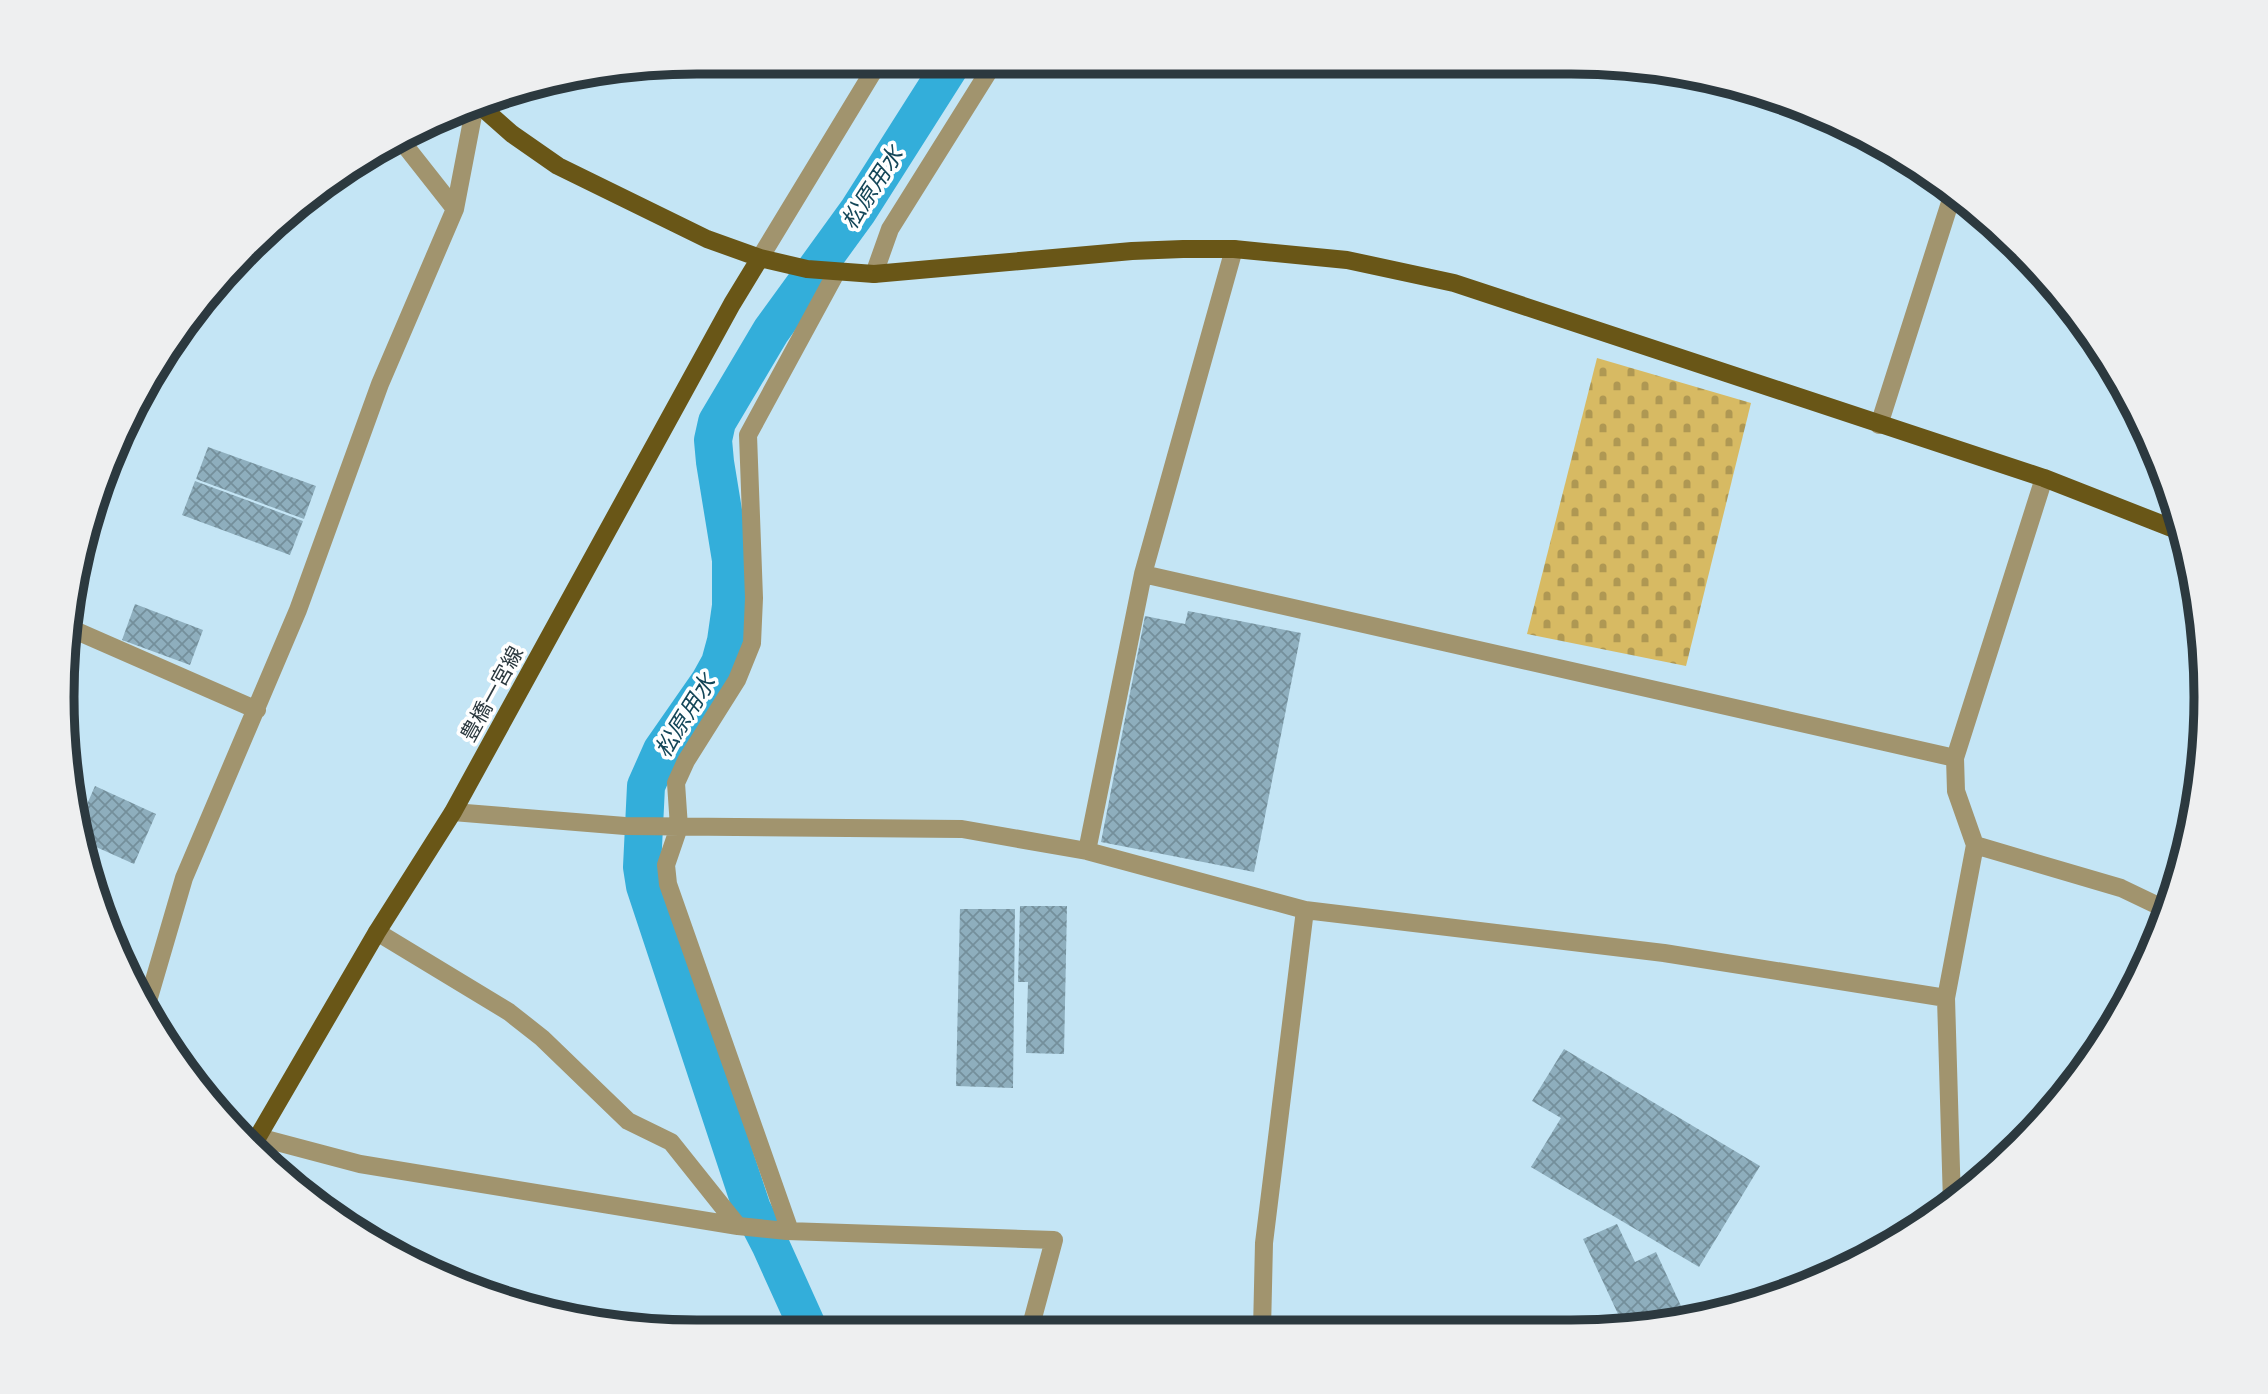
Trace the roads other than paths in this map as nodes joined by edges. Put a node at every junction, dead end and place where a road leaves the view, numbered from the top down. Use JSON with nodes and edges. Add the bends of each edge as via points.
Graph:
{"nodes":[{"id":1,"x":872,"y":74,"type":"edge"},
{"id":2,"x":987,"y":74,"type":"edge"},
{"id":3,"x":485,"y":111,"type":"edge"},
{"id":4,"x":474,"y":115,"type":"edge"},
{"id":5,"x":406,"y":146,"type":"edge"},
{"id":6,"x":1950,"y":202,"type":"edge"},
{"id":7,"x":456,"y":209,"type":"junction"},
{"id":8,"x":1234,"y":249,"type":"junction"},
{"id":9,"x":760,"y":258,"type":"junction"},
{"id":10,"x":835,"y":273,"type":"junction"},
{"id":11,"x":874,"y":274,"type":"junction"},
{"id":12,"x":1879,"y":425,"type":"junction"},
{"id":13,"x":2044,"y":478,"type":"junction"},
{"id":14,"x":2170,"y":527,"type":"edge"},
{"id":15,"x":1143,"y":574,"type":"junction"},
{"id":16,"x":77,"y":631,"type":"edge"},
{"id":17,"x":257,"y":710,"type":"junction"},
{"id":18,"x":1955,"y":758,"type":"junction"},
{"id":19,"x":453,"y":813,"type":"junction"},
{"id":20,"x":679,"y":827,"type":"junction"},
{"id":21,"x":1975,"y":845,"type":"junction"},
{"id":22,"x":1087,"y":851,"type":"junction"},
{"id":23,"x":2158,"y":906,"type":"edge"},
{"id":24,"x":1305,"y":910,"type":"junction"},
{"id":25,"x":377,"y":932,"type":"junction"},
{"id":26,"x":150,"y":995,"type":"edge"},
{"id":27,"x":1946,"y":998,"type":"junction"},
{"id":28,"x":257,"y":1139,"type":"edge"},
{"id":29,"x":260,"y":1142,"type":"edge"},
{"id":30,"x":1952,"y":1191,"type":"edge"},
{"id":31,"x":739,"y":1226,"type":"junction"},
{"id":32,"x":788,"y":1231,"type":"junction"},
{"id":33,"x":1032,"y":1320,"type":"edge"},
{"id":34,"x":1262,"y":1320,"type":"edge"}],
"edges":[{"from":1,"to":9,"type":"street"},
{"from":2,"to":11,"type":"street","via":[[890,229]]},
{"from":3,"to":9,"type":"main road","via":[[558,166],[707,239]]},
{"from":4,"to":7,"type":"street"},
{"from":5,"to":7,"type":"street"},
{"from":6,"to":12,"type":"street"},
{"from":7,"to":17,"type":"street","via":[[380,384]]},
{"from":8,"to":11,"type":"main road","via":[[1132,251]]},
{"from":8,"to":12,"type":"main road","via":[[1347,260],[1454,283]]},
{"from":8,"to":15,"type":"street"},
{"from":9,"to":10,"type":"main road"},
{"from":9,"to":19,"type":"main road","name":"豊橋一宮線"},
{"from":10,"to":11,"type":"main road"},
{"from":10,"to":20,"type":"street","via":[[748,435],[754,598],[751,643],[737,680],[676,783]]},
{"from":12,"to":13,"type":"main road"},
{"from":13,"to":14,"type":"main road"},
{"from":13,"to":18,"type":"street"},
{"from":15,"to":18,"type":"street"},
{"from":15,"to":22,"type":"street"},
{"from":16,"to":17,"type":"street"},
{"from":17,"to":26,"type":"street","via":[[184,878]]},
{"from":18,"to":21,"type":"street","via":[[1956,791]]},
{"from":19,"to":20,"type":"street"},
{"from":19,"to":25,"type":"main road","name":"豊橋一宮線"},
{"from":20,"to":22,"type":"street","via":[[962,829]]},
{"from":20,"to":32,"type":"street","via":[[666,865],[668,884]]},
{"from":21,"to":23,"type":"street","via":[[2121,888]]},
{"from":21,"to":27,"type":"street"},
{"from":22,"to":24,"type":"street"},
{"from":24,"to":27,"type":"street","via":[[1664,953]]},
{"from":24,"to":34,"type":"street","via":[[1264,1243]]},
{"from":25,"to":28,"type":"main road","name":"豊橋一宮線"},
{"from":25,"to":31,"type":"street","via":[[509,1012],[628,1121],[671,1142]]},
{"from":27,"to":30,"type":"street"},
{"from":29,"to":31,"type":"street","via":[[360,1164]]},
{"from":31,"to":32,"type":"street"},
{"from":32,"to":33,"type":"street","via":[[1054,1240]]}]}
